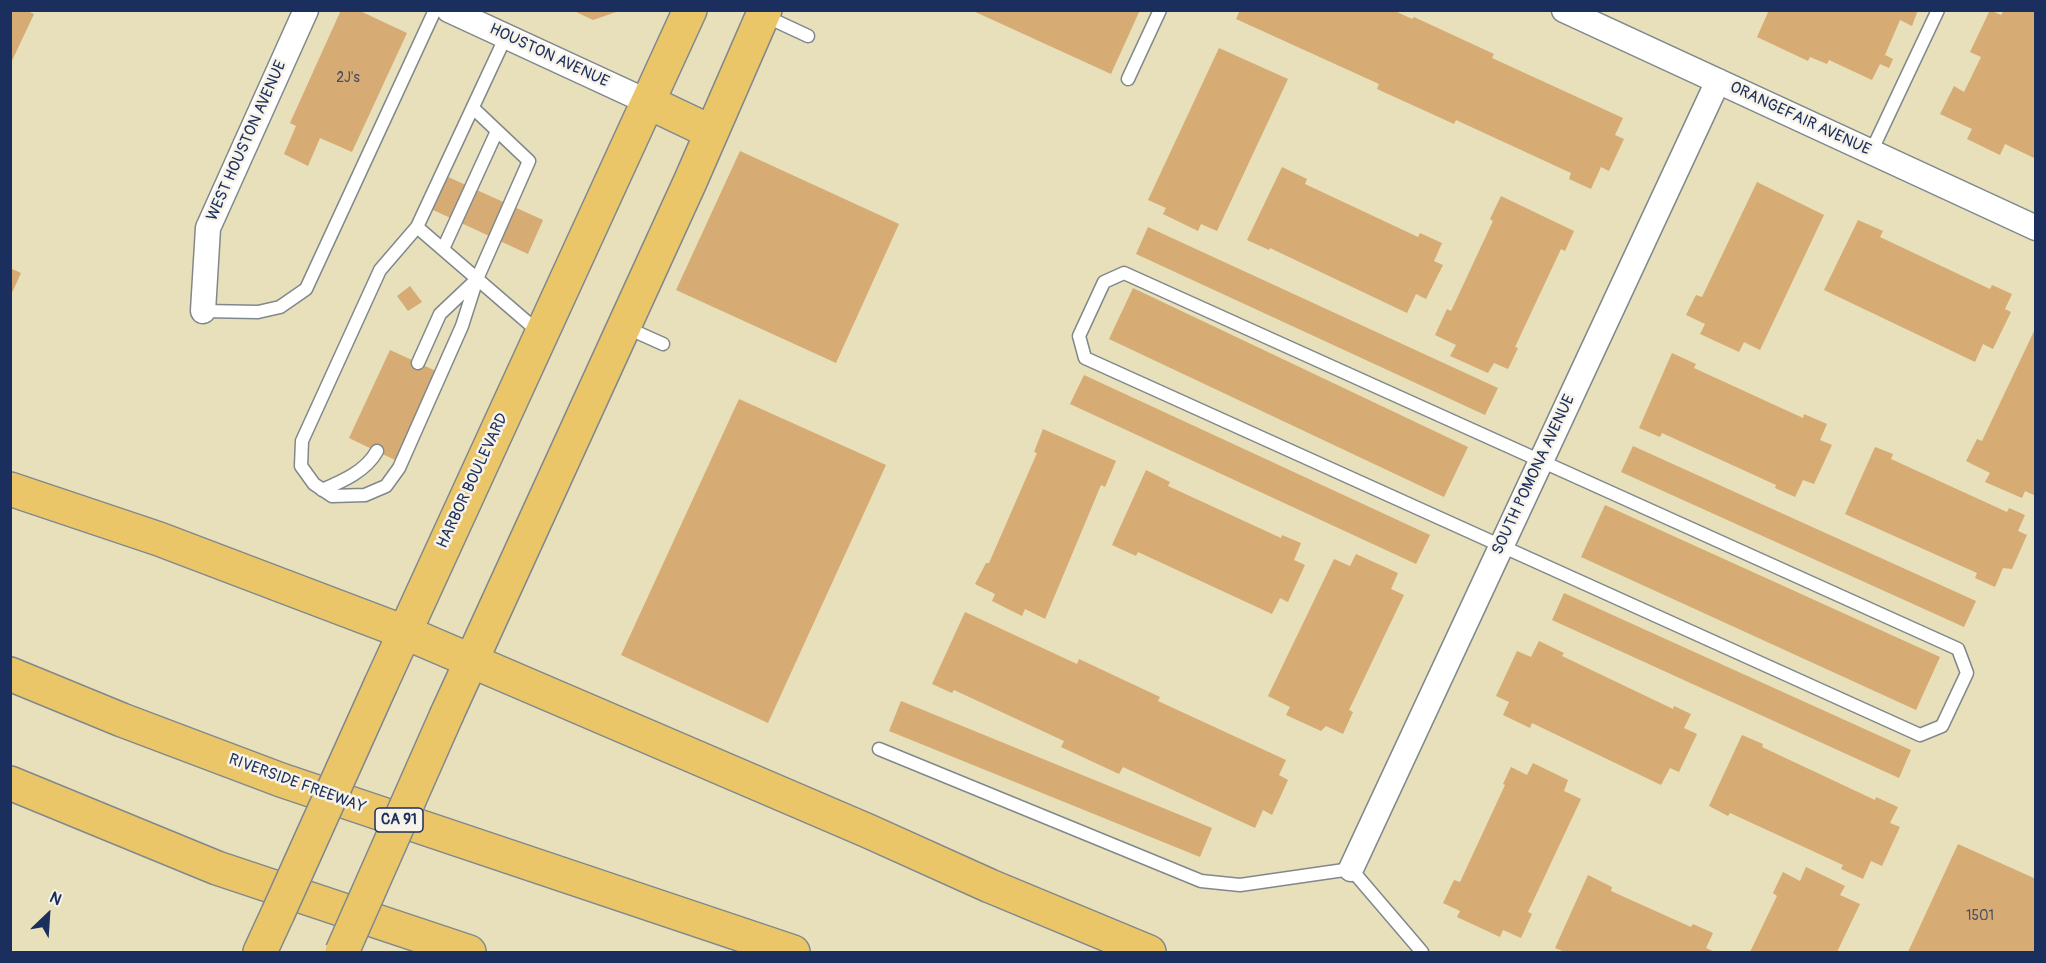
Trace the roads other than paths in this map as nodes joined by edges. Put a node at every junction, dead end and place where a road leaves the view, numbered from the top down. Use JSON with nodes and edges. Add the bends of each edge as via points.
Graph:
{"nodes":[{"id":1,"x":306,"y":10,"type":"edge"},
{"id":2,"x":435,"y":10,"type":"edge"},
{"id":3,"x":449,"y":10,"type":"edge"},
{"id":4,"x":690,"y":10,"type":"edge"},
{"id":5,"x":1160,"y":10,"type":"edge"},
{"id":6,"x":1564,"y":10,"type":"edge"},
{"id":7,"x":1938,"y":10,"type":"edge"},
{"id":8,"x":764,"y":13,"type":"edge"},
{"id":9,"x":506,"y":36,"type":"junction"},
{"id":10,"x":808,"y":36,"type":"dead end"},
{"id":11,"x":1128,"y":79,"type":"dead end"},
{"id":12,"x":1718,"y":81,"type":"junction"},
{"id":13,"x":648,"y":102,"type":"junction"},
{"id":14,"x":473,"y":108,"type":"junction"},
{"id":15,"x":497,"y":131,"type":"junction"},
{"id":16,"x":711,"y":132,"type":"junction"},
{"id":17,"x":1871,"y":152,"type":"junction"},
{"id":18,"x":417,"y":227,"type":"junction"},
{"id":19,"x":2036,"y":228,"type":"edge"},
{"id":20,"x":442,"y":249,"type":"junction"},
{"id":21,"x":477,"y":279,"type":"junction"},
{"id":22,"x":203,"y":311,"type":"joint"},
{"id":23,"x":624,"y":326,"type":"junction"},
{"id":24,"x":542,"y":334,"type":"junction"},
{"id":25,"x":663,"y":344,"type":"dead end"},
{"id":26,"x":418,"y":363,"type":"dead end"},
{"id":27,"x":377,"y":451,"type":"dead end"},
{"id":28,"x":1541,"y":460,"type":"junction"},
{"id":29,"x":10,"y":489,"type":"edge"},
{"id":30,"x":322,"y":490,"type":"junction"},
{"id":31,"x":1501,"y":546,"type":"junction"},
{"id":32,"x":404,"y":632,"type":"junction"},
{"id":33,"x":471,"y":662,"type":"junction"},
{"id":34,"x":10,"y":674,"type":"edge"},
{"id":35,"x":879,"y":748,"type":"dead end"},
{"id":36,"x":10,"y":783,"type":"edge"},
{"id":37,"x":1351,"y":869,"type":"junction"},
{"id":38,"x":260,"y":952,"type":"edge"},
{"id":39,"x":342,"y":952,"type":"edge"},
{"id":40,"x":469,"y":952,"type":"edge"},
{"id":41,"x":793,"y":952,"type":"edge"},
{"id":42,"x":1149,"y":952,"type":"edge"},
{"id":43,"x":1422,"y":952,"type":"edge"}],
"edges":[{"from":1,"to":22,"type":"street","name":"WEST HOUSTON AVENUE","via":[[208,228]]},
{"from":2,"to":22,"type":"lane","via":[[306,289],[280,307],[258,312]]},
{"from":3,"to":9,"type":"street","name":"HOUSTON AVENUE"},
{"from":4,"to":13,"type":"main road","name":"HARBOR BOULEVARD"},
{"from":5,"to":11,"type":"lane"},
{"from":6,"to":12,"type":"street","name":"ORANGEFAIR AVENUE"},
{"from":7,"to":17,"type":"lane"},
{"from":8,"to":10,"type":"lane"},
{"from":8,"to":16,"type":"main road"},
{"from":9,"to":13,"type":"street","name":"HOUSTON AVENUE"},
{"from":9,"to":14,"type":"lane"},
{"from":12,"to":17,"type":"street","name":"ORANGEFAIR AVENUE"},
{"from":12,"to":28,"type":"street","name":"SOUTH POMONA AVENUE"},
{"from":13,"to":16,"type":"main road"},
{"from":13,"to":24,"type":"main road","name":"HARBOR BOULEVARD"},
{"from":14,"to":15,"type":"lane"},
{"from":14,"to":18,"type":"lane"},
{"from":15,"to":20,"type":"lane"},
{"from":15,"to":21,"type":"lane","via":[[529,161]]},
{"from":16,"to":23,"type":"main road"},
{"from":17,"to":19,"type":"street","name":"ORANGEFAIR AVENUE"},
{"from":18,"to":20,"type":"lane"},
{"from":18,"to":30,"type":"lane","via":[[380,270],[302,441],[301,465]]},
{"from":20,"to":21,"type":"lane"},
{"from":21,"to":24,"type":"lane"},
{"from":21,"to":26,"type":"lane","via":[[440,314]]},
{"from":21,"to":30,"type":"lane","via":[[462,326],[399,468],[386,486],[365,495],[332,496]]},
{"from":23,"to":25,"type":"lane"},
{"from":23,"to":33,"type":"main road"},
{"from":24,"to":32,"type":"main road","name":"HARBOR BOULEVARD"},
{"from":27,"to":30,"type":"lane","via":[[372,460],[345,480]]},
{"from":28,"to":31,"type":"street","name":"SOUTH POMONA AVENUE"},
{"from":28,"to":31,"type":"lane","via":[[1124,273],[1104,282],[1079,336],[1086,358]]},
{"from":28,"to":31,"type":"lane","via":[[1958,649],[1967,673],[1942,726],[1920,735]]},
{"from":29,"to":32,"type":"main road","via":[[159,539]]},
{"from":31,"to":37,"type":"street","name":"SOUTH POMONA AVENUE"},
{"from":32,"to":33,"type":"main road"},
{"from":32,"to":38,"type":"main road","name":"HARBOR BOULEVARD","bridge":true},
{"from":33,"to":39,"type":"main road","bridge":true},
{"from":33,"to":42,"type":"main road"},
{"from":34,"to":41,"type":"main road","name":"RIVERSIDE FREEWAY","number":"CA 91","via":[[281,780]]},
{"from":35,"to":37,"type":"lane","via":[[1201,881],[1240,885]]},
{"from":36,"to":40,"type":"main road","via":[[217,868]]},
{"from":37,"to":43,"type":"lane"}]}
